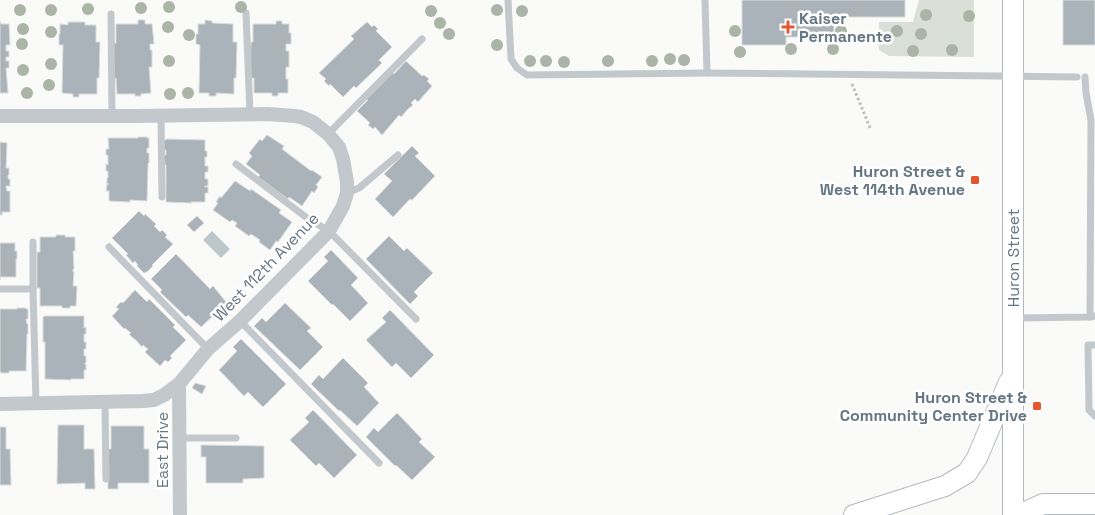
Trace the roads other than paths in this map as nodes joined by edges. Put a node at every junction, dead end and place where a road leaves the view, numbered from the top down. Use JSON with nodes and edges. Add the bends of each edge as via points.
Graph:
{"nodes":[{"id":1,"x":508,"y":0,"type":"edge"},
{"id":2,"x":705,"y":0,"type":"edge"},
{"id":3,"x":1013,"y":0,"type":"edge"},
{"id":4,"x":246,"y":13,"type":"dead end"},
{"id":5,"x":111,"y":14,"type":"dead end"},
{"id":6,"x":422,"y":39,"type":"dead end"},
{"id":7,"x":706,"y":73,"type":"junction"},
{"id":8,"x":1013,"y":76,"type":"junction"},
{"id":9,"x":250,"y":114,"type":"junction"},
{"id":10,"x":0,"y":116,"type":"edge"},
{"id":11,"x":112,"y":116,"type":"junction"},
{"id":12,"x":161,"y":116,"type":"junction"},
{"id":13,"x":328,"y":134,"type":"junction"},
{"id":14,"x":398,"y":155,"type":"dead end"},
{"id":15,"x":236,"y":164,"type":"dead end"},
{"id":16,"x":1093,"y":166,"type":"edge"},
{"id":17,"x":347,"y":193,"type":"junction"},
{"id":18,"x":162,"y":197,"type":"dead end"},
{"id":19,"x":1093,"y":206,"type":"edge"},
{"id":20,"x":329,"y":230,"type":"junction"},
{"id":21,"x":33,"y":242,"type":"dead end"},
{"id":22,"x":109,"y":247,"type":"dead end"},
{"id":23,"x":1093,"y":259,"type":"edge"},
{"id":24,"x":0,"y":290,"type":"edge"},
{"id":25,"x":34,"y":290,"type":"junction"},
{"id":26,"x":1092,"y":316,"type":"edge"},
{"id":27,"x":1013,"y":318,"type":"junction"},
{"id":28,"x":416,"y":319,"type":"dead end"},
{"id":29,"x":240,"y":321,"type":"junction"},
{"id":30,"x":1095,"y":345,"type":"edge"},
{"id":31,"x":208,"y":349,"type":"junction"},
{"id":32,"x":1013,"y":374,"type":"junction"},
{"id":33,"x":179,"y":384,"type":"junction"},
{"id":34,"x":36,"y":403,"type":"junction"},
{"id":35,"x":105,"y":403,"type":"junction"},
{"id":36,"x":0,"y":404,"type":"edge"},
{"id":37,"x":1095,"y":416,"type":"edge"},
{"id":38,"x":180,"y":438,"type":"junction"},
{"id":39,"x":236,"y":438,"type":"dead end"},
{"id":40,"x":378,"y":463,"type":"dead end"},
{"id":41,"x":106,"y":480,"type":"dead end"},
{"id":42,"x":1095,"y":504,"type":"edge"},
{"id":43,"x":180,"y":515,"type":"edge"},
{"id":44,"x":854,"y":515,"type":"edge"},
{"id":45,"x":1012,"y":515,"type":"edge"},
{"id":46,"x":1019,"y":515,"type":"edge"}],
"edges":[{"from":1,"to":7,"type":"lane","via":[[510,59],[527,75]]},
{"from":2,"to":7,"type":"lane"},
{"from":3,"to":8,"type":"main road","name":"Huron Street"},
{"from":4,"to":9,"type":"lane"},
{"from":5,"to":11,"type":"lane"},
{"from":6,"to":13,"type":"lane"},
{"from":7,"to":8,"type":"lane"},
{"from":8,"to":16,"type":"lane","via":[[1081,77],[1091,120]]},
{"from":8,"to":27,"type":"main road","name":"Huron Street"},
{"from":9,"to":12,"type":"street","name":"West 112th Avenue"},
{"from":9,"to":13,"type":"street","name":"West 112th Avenue","via":[[302,117]]},
{"from":10,"to":11,"type":"street","name":"West 112th Avenue"},
{"from":11,"to":12,"type":"street","name":"West 112th Avenue"},
{"from":12,"to":18,"type":"lane"},
{"from":13,"to":17,"type":"street","name":"West 112th Avenue","via":[[344,159]]},
{"from":14,"to":17,"type":"lane","via":[[359,188]]},
{"from":15,"to":20,"type":"lane","via":[[307,218]]},
{"from":16,"to":19,"type":"lane"},
{"from":17,"to":20,"type":"street","name":"West 112th Avenue"},
{"from":19,"to":23,"type":"lane"},
{"from":20,"to":28,"type":"lane"},
{"from":20,"to":29,"type":"street","name":"West 112th Avenue"},
{"from":21,"to":25,"type":"lane"},
{"from":22,"to":31,"type":"lane"},
{"from":23,"to":26,"type":"lane"},
{"from":24,"to":25,"type":"lane"},
{"from":25,"to":34,"type":"lane"},
{"from":26,"to":27,"type":"lane"},
{"from":27,"to":32,"type":"main road","name":"Huron Street"},
{"from":29,"to":31,"type":"street","name":"West 112th Avenue"},
{"from":29,"to":40,"type":"lane"},
{"from":30,"to":37,"type":"lane","via":[[1088,345],[1089,410]]},
{"from":31,"to":33,"type":"street","name":"West 112th Avenue"},
{"from":32,"to":44,"type":"main road","via":[[978,458],[967,473],[945,486]]},
{"from":32,"to":45,"type":"main road","name":"Huron Street"},
{"from":33,"to":35,"type":"street","name":"West 112th Avenue","via":[[154,400]]},
{"from":33,"to":38,"type":"street","name":"East Drive"},
{"from":34,"to":35,"type":"street","name":"West 112th Avenue"},
{"from":34,"to":36,"type":"street","name":"West 112th Avenue"},
{"from":35,"to":41,"type":"lane"},
{"from":38,"to":39,"type":"lane"},
{"from":38,"to":43,"type":"street","name":"East Drive"},
{"from":42,"to":46,"type":"main road","via":[[1043,504]]}]}
